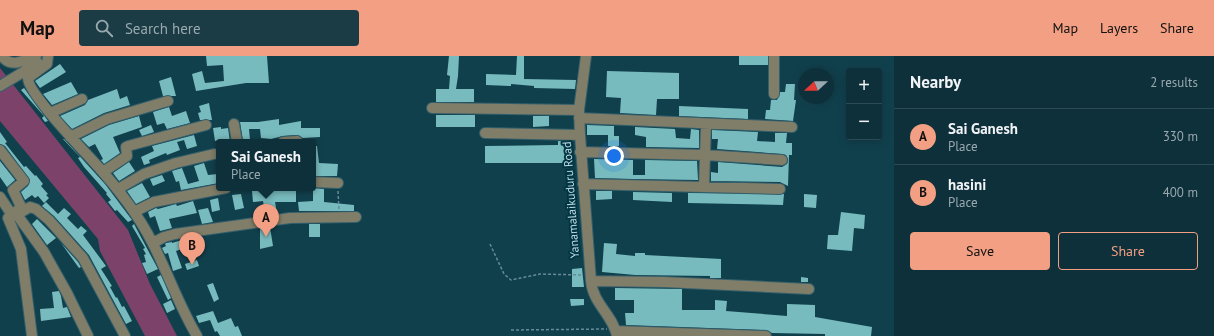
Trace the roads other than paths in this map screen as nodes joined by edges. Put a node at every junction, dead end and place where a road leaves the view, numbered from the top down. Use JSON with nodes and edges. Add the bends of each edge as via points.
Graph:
{"nodes":[{"id":1,"x":2,"y":56,"type":"edge"},
{"id":2,"x":36,"y":56,"type":"edge"},
{"id":3,"x":49,"y":56,"type":"edge"},
{"id":4,"x":586,"y":56,"type":"edge"},
{"id":5,"x":774,"y":56,"type":"edge"},
{"id":6,"x":0,"y":86,"type":"edge"},
{"id":7,"x":774,"y":94,"type":"dead end"},
{"id":8,"x":82,"y":99,"type":"dead end"},
{"id":9,"x":168,"y":101,"type":"dead end"},
{"id":10,"x":432,"y":108,"type":"dead end"},
{"id":11,"x":50,"y":113,"type":"junction"},
{"id":12,"x":579,"y":114,"type":"junction"},
{"id":13,"x":234,"y":124,"type":"dead end"},
{"id":14,"x":706,"y":124,"type":"junction"},
{"id":15,"x":206,"y":125,"type":"dead end"},
{"id":16,"x":792,"y":127,"type":"dead end"},
{"id":17,"x":485,"y":134,"type":"dead end"},
{"id":18,"x":580,"y":135,"type":"junction"},
{"id":19,"x":70,"y":137,"type":"junction"},
{"id":20,"x":236,"y":139,"type":"edge"},
{"id":21,"x":0,"y":150,"type":"edge"},
{"id":22,"x":580,"y":152,"type":"junction"},
{"id":23,"x":214,"y":154,"type":"dead end"},
{"id":24,"x":705,"y":155,"type":"junction"},
{"id":25,"x":782,"y":160,"type":"dead end"},
{"id":26,"x":103,"y":172,"type":"junction"},
{"id":27,"x":316,"y":182,"type":"edge"},
{"id":28,"x":338,"y":184,"type":"road end"},
{"id":29,"x":583,"y":184,"type":"junction"},
{"id":30,"x":704,"y":186,"type":"junction"},
{"id":31,"x":118,"y":189,"type":"junction"},
{"id":32,"x":780,"y":189,"type":"dead end"},
{"id":33,"x":216,"y":190,"type":"edge"},
{"id":34,"x":0,"y":197,"type":"edge"},
{"id":35,"x":134,"y":212,"type":"junction"},
{"id":36,"x":12,"y":215,"type":"edge"},
{"id":37,"x":356,"y":217,"type":"dead end"},
{"id":38,"x":153,"y":243,"type":"junction"},
{"id":39,"x":590,"y":278,"type":"junction"},
{"id":40,"x":809,"y":289,"type":"dead end"},
{"id":41,"x":614,"y":332,"type":"edge"},
{"id":42,"x":32,"y":336,"type":"edge"},
{"id":43,"x":88,"y":336,"type":"edge"},
{"id":44,"x":125,"y":336,"type":"edge"},
{"id":45,"x":197,"y":336,"type":"edge"},
{"id":46,"x":766,"y":336,"type":"edge"}],
"edges":[{"from":1,"to":2,"type":"street","via":[[13,64]]},
{"from":3,"to":6,"type":"street"},
{"from":3,"to":11,"type":"street","via":[[48,64],[28,78],[28,81]]},
{"from":4,"to":12,"type":"street","name":"Yanamalaikuduru Road"},
{"from":5,"to":7,"type":"street"},
{"from":8,"to":11,"type":"street"},
{"from":9,"to":19,"type":"street","via":[[106,119]]},
{"from":10,"to":12,"type":"street"},
{"from":11,"to":19,"type":"street"},
{"from":12,"to":14,"type":"street"},
{"from":12,"to":18,"type":"street","name":"Yanamalaikuduru Road"},
{"from":13,"to":20,"type":"street"},
{"from":14,"to":16,"type":"street"},
{"from":14,"to":24,"type":"street"},
{"from":15,"to":26,"type":"street","via":[[128,146],[127,156]]},
{"from":17,"to":18,"type":"street"},
{"from":18,"to":22,"type":"street","name":"Yanamalaikuduru Road"},
{"from":19,"to":26,"type":"street"},
{"from":21,"to":36,"type":"street","via":[[24,181],[13,190]]},
{"from":22,"to":24,"type":"street"},
{"from":22,"to":29,"type":"street","name":"Yanamalaikuduru Road"},
{"from":23,"to":31,"type":"street","via":[[144,174]]},
{"from":24,"to":25,"type":"street"},
{"from":24,"to":30,"type":"street"},
{"from":26,"to":31,"type":"street"},
{"from":27,"to":28,"type":"street"},
{"from":29,"to":30,"type":"street"},
{"from":29,"to":39,"type":"street","name":"Yanamalaikuduru Road"},
{"from":30,"to":32,"type":"street"},
{"from":31,"to":35,"type":"street"},
{"from":33,"to":35,"type":"street","via":[[154,202]]},
{"from":34,"to":36,"type":"street"},
{"from":35,"to":38,"type":"street"},
{"from":36,"to":42,"type":"street","via":[[21,249]]},
{"from":36,"to":43,"type":"street","via":[[44,252]]},
{"from":36,"to":44,"type":"street","via":[[30,207],[49,220],[83,258]]},
{"from":37,"to":38,"type":"street","via":[[282,219],[175,234]]},
{"from":38,"to":45,"type":"street"},
{"from":39,"to":40,"type":"street"},
{"from":39,"to":41,"type":"street","name":"Yanamalaikuduru Road","via":[[596,300],[612,322]]},
{"from":41,"to":46,"type":"street"}]}
